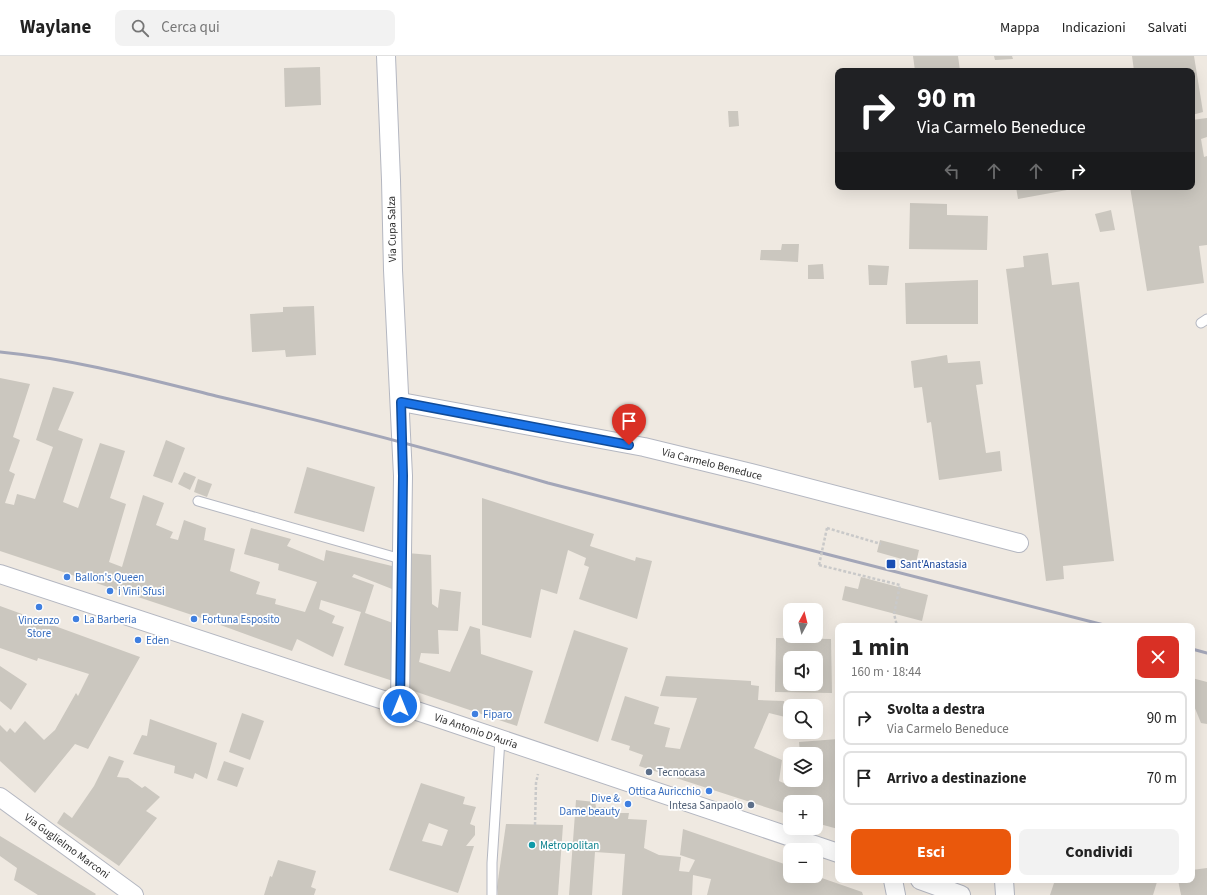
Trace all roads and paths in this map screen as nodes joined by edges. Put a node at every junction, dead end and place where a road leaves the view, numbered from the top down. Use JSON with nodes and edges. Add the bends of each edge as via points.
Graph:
{"nodes":[{"id":1,"x":386,"y":56,"type":"edge"},
{"id":2,"x":401,"y":402,"type":"junction"},
{"id":3,"x":198,"y":501,"type":"dead end"},
{"id":4,"x":1019,"y":543,"type":"dead end"},
{"id":5,"x":881,"y":544,"type":"dead end"},
{"id":6,"x":401,"y":559,"type":"junction"},
{"id":7,"x":0,"y":574,"type":"edge"},
{"id":8,"x":896,"y":623,"type":"edge"},
{"id":9,"x":400,"y":706,"type":"junction"},
{"id":10,"x":500,"y":739,"type":"junction"},
{"id":11,"x":536,"y":783,"type":"dead end"},
{"id":12,"x":0,"y":797,"type":"edge"},
{"id":13,"x":535,"y":824,"type":"dead end"},
{"id":14,"x":835,"y":851,"type":"edge"},
{"id":15,"x":894,"y":883,"type":"edge"},
{"id":16,"x":928,"y":883,"type":"edge"},
{"id":17,"x":1004,"y":883,"type":"edge"},
{"id":18,"x":134,"y":895,"type":"edge"},
{"id":19,"x":492,"y":895,"type":"edge"},
{"id":20,"x":896,"y":895,"type":"edge"},
{"id":21,"x":961,"y":895,"type":"edge"},
{"id":22,"x":1005,"y":895,"type":"edge"}],
"edges":[{"from":1,"to":2,"type":"street","name":"Via Cupa Salza","via":[[393,270]]},
{"from":2,"to":4,"type":"street","name":"Via Carmelo Beneduce","via":[[644,448],[751,473]]},
{"from":2,"to":6,"type":"street","name":"Via Cupa Salza"},
{"from":3,"to":6,"type":"lane"},
{"from":5,"to":8,"type":"path","bridge":true,"via":[[827,528],[819,565],[900,585],[894,614]]},
{"from":6,"to":9,"type":"street","name":"Via Cupa Salza"},
{"from":7,"to":9,"type":"street","name":"Via Antonio D'Auria"},
{"from":9,"to":10,"type":"street","name":"Via Antonio D'Auria"},
{"from":10,"to":14,"type":"street","name":"Via Antonio D'Auria"},
{"from":10,"to":19,"type":"lane"},
{"from":11,"to":13,"type":"path"},
{"from":12,"to":18,"type":"street","name":"Via Guglielmo Marconi"},
{"from":15,"to":20,"type":"street"},
{"from":16,"to":21,"type":"street"},
{"from":17,"to":22,"type":"street"}]}
